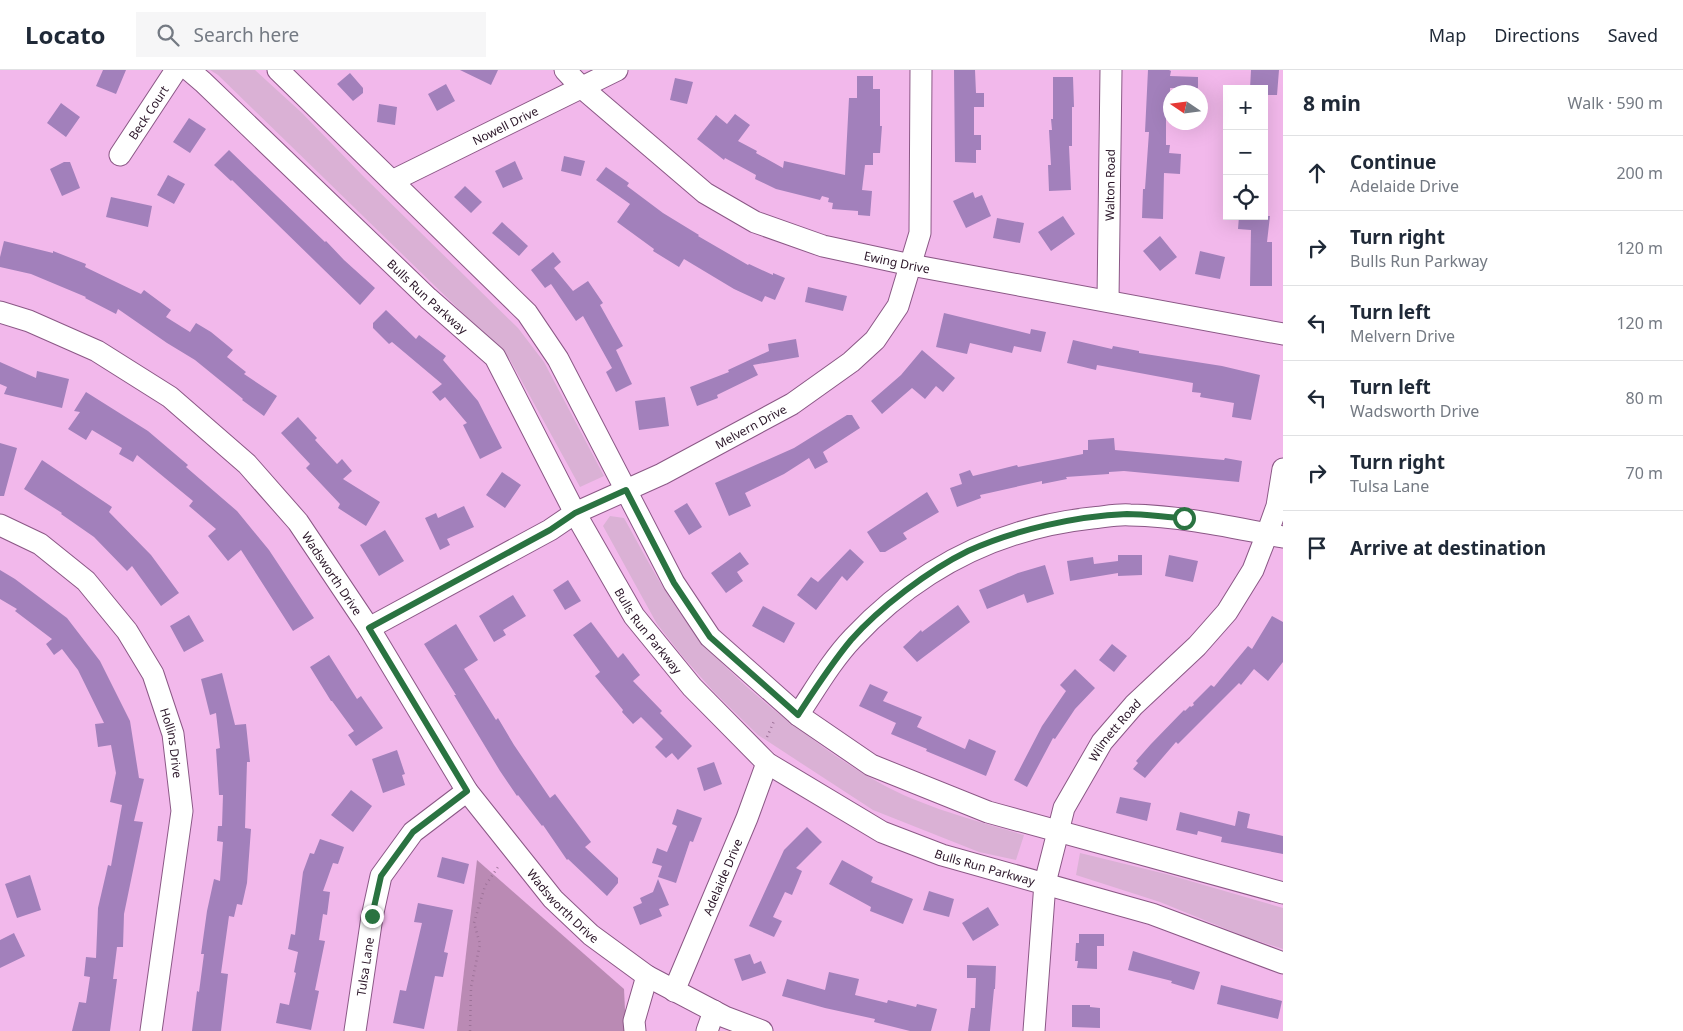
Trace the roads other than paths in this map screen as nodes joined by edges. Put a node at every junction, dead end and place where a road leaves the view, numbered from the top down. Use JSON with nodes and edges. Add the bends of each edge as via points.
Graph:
{"nodes":[{"id":1,"x":176,"y":70,"type":"edge"},
{"id":2,"x":189,"y":70,"type":"edge"},
{"id":3,"x":278,"y":70,"type":"edge"},
{"id":4,"x":565,"y":70,"type":"edge"},
{"id":5,"x":617,"y":70,"type":"edge"},
{"id":6,"x":921,"y":70,"type":"edge"},
{"id":7,"x":1111,"y":70,"type":"edge"},
{"id":8,"x":581,"y":87,"type":"junction"},
{"id":9,"x":120,"y":155,"type":"dead end"},
{"id":10,"x":392,"y":181,"type":"junction"},
{"id":11,"x":911,"y":264,"type":"junction"},
{"id":12,"x":1108,"y":300,"type":"junction"},
{"id":13,"x":0,"y":312,"type":"edge"},
{"id":14,"x":1283,"y":334,"type":"edge"},
{"id":15,"x":1283,"y":469,"type":"edge"},
{"id":16,"x":626,"y":490,"type":"junction"},
{"id":17,"x":575,"y":513,"type":"junction"},
{"id":18,"x":0,"y":525,"type":"edge"},
{"id":19,"x":1275,"y":536,"type":"edge"},
{"id":20,"x":369,"y":628,"type":"junction"},
{"id":21,"x":798,"y":715,"type":"junction"},
{"id":22,"x":766,"y":753,"type":"junction"},
{"id":23,"x":467,"y":791,"type":"junction"},
{"id":24,"x":1058,"y":831,"type":"junction"},
{"id":25,"x":1045,"y":883,"type":"junction"},
{"id":26,"x":1283,"y":894,"type":"edge"},
{"id":27,"x":1283,"y":963,"type":"edge"},
{"id":28,"x":647,"y":976,"type":"junction"},
{"id":29,"x":674,"y":991,"type":"junction"},
{"id":30,"x":710,"y":1021,"type":"edge"},
{"id":31,"x":151,"y":1031,"type":"edge"},
{"id":32,"x":355,"y":1031,"type":"edge"},
{"id":33,"x":636,"y":1031,"type":"edge"},
{"id":34,"x":762,"y":1031,"type":"edge"},
{"id":35,"x":1034,"y":1031,"type":"edge"}],
"edges":[{"from":1,"to":9,"type":"street","name":"Beck Court"},
{"from":2,"to":17,"type":"street","name":"Bulls Run Parkway","via":[[428,298],[495,357]]},
{"from":3,"to":10,"type":"street"},
{"from":4,"to":8,"type":"street","name":"Ewing Drive"},
{"from":5,"to":8,"type":"street","name":"Nowell Drive"},
{"from":6,"to":11,"type":"street","name":"Melvern Drive","via":[[920,233]]},
{"from":7,"to":12,"type":"street","name":"Walton Road"},
{"from":8,"to":10,"type":"street","name":"Nowell Drive"},
{"from":8,"to":11,"type":"street","name":"Ewing Drive","via":[[705,193],[755,222],[823,246]]},
{"from":10,"to":16,"type":"street","via":[[527,313],[558,359]]},
{"from":11,"to":12,"type":"street","name":"Ewing Drive"},
{"from":11,"to":16,"type":"street","name":"Melvern Drive","via":[[898,306],[875,340],[851,362],[792,404]]},
{"from":12,"to":14,"type":"street","name":"Ewing Drive"},
{"from":13,"to":20,"type":"street","name":"Wadsworth Drive","via":[[29,321],[96,351],[170,397],[247,464],[298,522]]},
{"from":15,"to":19,"type":"street","name":"Wilmett Road"},
{"from":16,"to":17,"type":"street","name":"Melvern Drive"},
{"from":16,"to":21,"type":"street","via":[[674,583],[710,637]]},
{"from":17,"to":20,"type":"street","name":"Melvern Drive","via":[[550,530]]},
{"from":17,"to":22,"type":"street","name":"Bulls Run Parkway","via":[[634,616],[692,687]]},
{"from":18,"to":31,"type":"street","name":"Hollins Drive","via":[[40,544],[86,581],[127,631],[153,674],[173,734],[182,811]]},
{"from":19,"to":21,"type":"street","via":[[1184,518],[1127,514],[1062,522],[969,551],[943,565],[888,604],[852,638]]},
{"from":19,"to":24,"type":"street","name":"Wilmett Road","via":[[1227,612],[1134,705],[1102,742],[1064,808]]},
{"from":20,"to":23,"type":"street","name":"Wadsworth Drive"},
{"from":21,"to":24,"type":"street","via":[[872,765],[988,812]]},
{"from":22,"to":25,"type":"street","name":"Bulls Run Parkway","via":[[882,832],[942,855]]},
{"from":22,"to":29,"type":"street","name":"Adelaide Drive","via":[[747,818]]},
{"from":23,"to":28,"type":"street","name":"Wadsworth Drive","via":[[553,899],[592,935]]},
{"from":23,"to":32,"type":"street","name":"Tulsa Lane","via":[[413,832],[381,876]]},
{"from":24,"to":25,"type":"street","name":"Wilmett Road"},
{"from":24,"to":26,"type":"street"},
{"from":25,"to":27,"type":"street","name":"Bulls Run Parkway","via":[[1152,914]]},
{"from":25,"to":35,"type":"street","name":"Wilmett Road"},
{"from":28,"to":29,"type":"street","name":"Wadsworth Drive"},
{"from":28,"to":33,"type":"street","via":[[634,1021]]},
{"from":29,"to":30,"type":"street","name":"Wadsworth Drive"},
{"from":30,"to":34,"type":"street","name":"Wadsworth Drive"}]}
